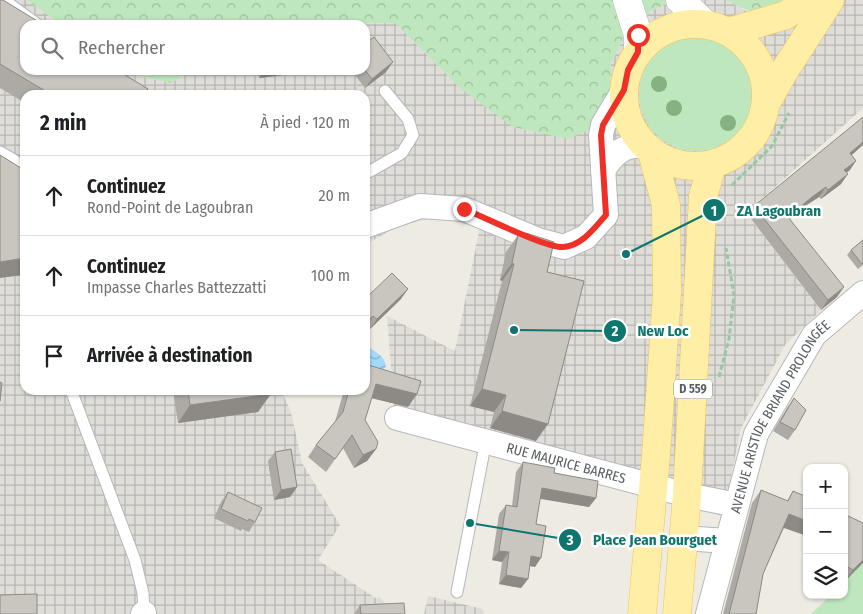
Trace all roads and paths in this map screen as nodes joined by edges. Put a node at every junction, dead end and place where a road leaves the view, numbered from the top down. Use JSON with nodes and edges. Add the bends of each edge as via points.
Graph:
{"nodes":[{"id":1,"x":4,"y":0,"type":"edge"},
{"id":2,"x":627,"y":0,"type":"edge"},
{"id":3,"x":680,"y":0,"type":"edge"},
{"id":4,"x":808,"y":0,"type":"edge"},
{"id":5,"x":830,"y":0,"type":"edge"},
{"id":6,"x":31,"y":20,"type":"edge"},
{"id":7,"x":717,"y":28,"type":"junction"},
{"id":8,"x":638,"y":52,"type":"junction"},
{"id":9,"x":624,"y":90,"type":"junction"},
{"id":10,"x":385,"y":91,"type":"dead end"},
{"id":11,"x":766,"y":103,"type":"junction"},
{"id":12,"x":648,"y":148,"type":"junction"},
{"id":13,"x":0,"y":152,"type":"edge"},
{"id":14,"x":712,"y":165,"type":"junction"},
{"id":15,"x":20,"y":166,"type":"edge"},
{"id":16,"x":603,"y":170,"type":"junction"},
{"id":17,"x":370,"y":171,"type":"edge"},
{"id":18,"x":370,"y":224,"type":"edge"},
{"id":19,"x":863,"y":293,"type":"edge"},
{"id":20,"x":73,"y":395,"type":"edge"},
{"id":21,"x":397,"y":418,"type":"dead end"},
{"id":22,"x":486,"y":440,"type":"junction"},
{"id":23,"x":654,"y":486,"type":"junction"},
{"id":24,"x":687,"y":495,"type":"junction"},
{"id":25,"x":737,"y":505,"type":"junction"},
{"id":26,"x":683,"y":538,"type":"junction"},
{"id":27,"x":727,"y":541,"type":"junction"},
{"id":28,"x":456,"y":592,"type":"dead end"},
{"id":29,"x":144,"y":614,"type":"edge"},
{"id":30,"x":642,"y":614,"type":"edge"},
{"id":31,"x":677,"y":614,"type":"edge"},
{"id":32,"x":708,"y":614,"type":"edge"}],
"edges":[{"from":1,"to":6,"type":"lane"},
{"from":2,"to":8,"type":"main road","via":[[638,35]]},
{"from":3,"to":7,"type":"main road"},
{"from":4,"to":7,"type":"main road","via":[[786,15]]},
{"from":5,"to":11,"type":"main road"},
{"from":7,"to":8,"type":"main road","via":[[686,24],[668,29],[652,38]]},
{"from":7,"to":11,"type":"main road","via":[[743,41],[754,54],[762,69]]},
{"from":8,"to":9,"type":"main road","via":[[628,70]]},
{"from":9,"to":12,"type":"main road","via":[[628,120]]},
{"from":9,"to":16,"type":"street","via":[[603,125]]},
{"from":10,"to":17,"type":"lane","via":[[408,119],[413,135],[402,153]]},
{"from":11,"to":14,"type":"main road","via":[[760,124],[748,143],[732,156]]},
{"from":12,"to":14,"type":"main road","via":[[670,162],[690,166]]},
{"from":12,"to":16,"type":"street","via":[[627,146],[612,157]]},
{"from":12,"to":23,"type":"main road","number":"D 559","via":[[666,205],[666,284]]},
{"from":13,"to":15,"type":"lane"},
{"from":14,"to":24,"type":"main road","number":"D 559","via":[[703,197]]},
{"from":16,"to":18,"type":"street","via":[[606,215],[586,238],[564,247],[538,240],[464,209],[420,206]]},
{"from":19,"to":25,"type":"street","name":"AVENUE ARISTIDE BRIAND PROLONGÉE","via":[[814,335],[756,434]]},
{"from":20,"to":29,"type":"lane","via":[[135,560]]},
{"from":21,"to":22,"type":"street","name":"RUE MAURICE BARRES"},
{"from":22,"to":23,"type":"street","name":"RUE MAURICE BARRES"},
{"from":22,"to":28,"type":"lane"},
{"from":23,"to":24,"type":"street","name":"RUE MAURICE BARRES"},
{"from":23,"to":30,"type":"main road","number":"D 559"},
{"from":24,"to":25,"type":"street","name":"RUE MAURICE BARRES"},
{"from":24,"to":26,"type":"main road","number":"D 559"},
{"from":25,"to":27,"type":"street","name":"AVENUE ARISTIDE BRIAND PROLONGÉE"},
{"from":26,"to":27,"type":"street"},
{"from":26,"to":31,"type":"main road","number":"D 559"},
{"from":27,"to":32,"type":"street","name":"AVENUE ARISTIDE BRIAND PROLONGÉE"}]}
